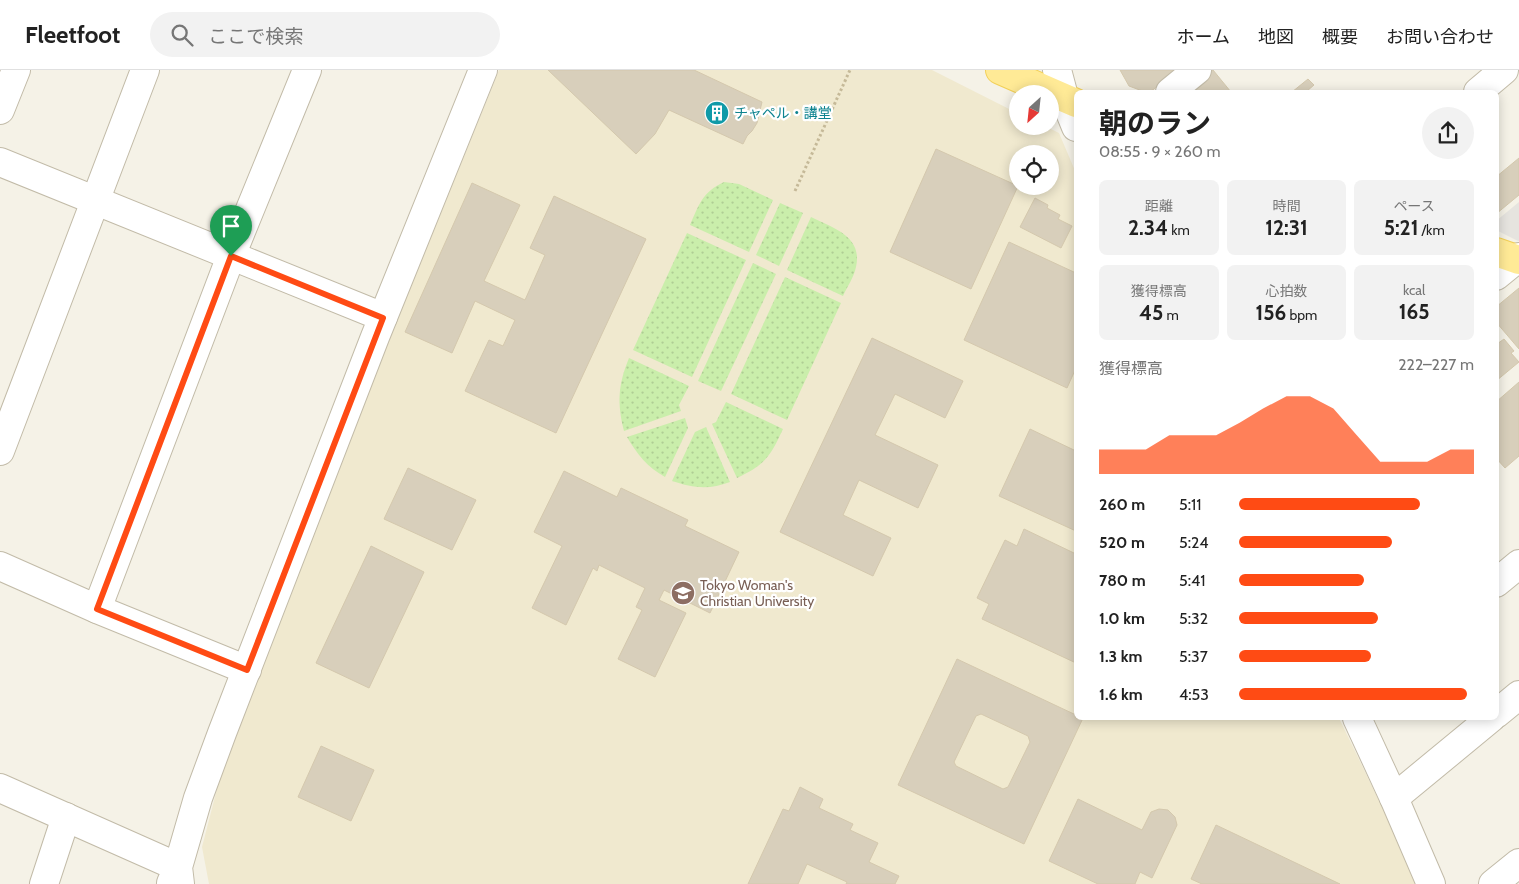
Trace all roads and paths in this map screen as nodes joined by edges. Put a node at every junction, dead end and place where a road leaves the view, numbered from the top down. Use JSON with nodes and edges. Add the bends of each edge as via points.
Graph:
{"nodes":[{"id":1,"x":16,"y":70,"type":"edge"},
{"id":2,"x":145,"y":70,"type":"edge"},
{"id":3,"x":306,"y":70,"type":"edge"},
{"id":4,"x":484,"y":70,"type":"edge"},
{"id":5,"x":850,"y":70,"type":"edge"},
{"id":6,"x":1000,"y":70,"type":"edge"},
{"id":7,"x":1057,"y":70,"type":"edge"},
{"id":8,"x":1197,"y":70,"type":"edge"},
{"id":9,"x":1504,"y":70,"type":"edge"},
{"id":10,"x":1172,"y":90,"type":"edge"},
{"id":11,"x":1480,"y":90,"type":"edge"},
{"id":12,"x":1071,"y":102,"type":"edge"},
{"id":13,"x":0,"y":110,"type":"edge"},
{"id":14,"x":1074,"y":117,"type":"edge"},
{"id":15,"x":0,"y":162,"type":"edge"},
{"id":16,"x":795,"y":191,"type":"dead end"},
{"id":17,"x":95,"y":201,"type":"junction"},
{"id":18,"x":231,"y":256,"type":"junction"},
{"id":19,"x":1513,"y":257,"type":"edge"},
{"id":20,"x":1499,"y":273,"type":"edge"},
{"id":21,"x":383,"y":318,"type":"junction"},
{"id":22,"x":0,"y":451,"type":"edge"},
{"id":23,"x":1519,"y":564,"type":"edge"},
{"id":24,"x":0,"y":566,"type":"edge"},
{"id":25,"x":1499,"y":581,"type":"edge"},
{"id":26,"x":97,"y":609,"type":"junction"},
{"id":27,"x":247,"y":670,"type":"junction"},
{"id":28,"x":1519,"y":695,"type":"edge"},
{"id":29,"x":1499,"y":712,"type":"edge"},
{"id":30,"x":1358,"y":720,"type":"edge"},
{"id":31,"x":1490,"y":720,"type":"edge"},
{"id":32,"x":0,"y":788,"type":"edge"},
{"id":33,"x":1394,"y":798,"type":"junction"},
{"id":34,"x":66,"y":817,"type":"junction"},
{"id":35,"x":1519,"y":863,"type":"edge"},
{"id":36,"x":176,"y":878,"type":"edge"},
{"id":37,"x":44,"y":884,"type":"edge"},
{"id":38,"x":1431,"y":884,"type":"edge"},
{"id":39,"x":1493,"y":884,"type":"edge"}],
"edges":[{"from":1,"to":13,"type":"street"},
{"from":2,"to":17,"type":"street"},
{"from":3,"to":18,"type":"street"},
{"from":4,"to":21,"type":"street"},
{"from":5,"to":16,"type":"path"},
{"from":6,"to":12,"type":"main road"},
{"from":7,"to":12,"type":"street"},
{"from":8,"to":10,"type":"street"},
{"from":9,"to":11,"type":"street"},
{"from":12,"to":14,"type":"street"},
{"from":15,"to":17,"type":"street"},
{"from":17,"to":18,"type":"street"},
{"from":17,"to":22,"type":"street"},
{"from":18,"to":21,"type":"street"},
{"from":18,"to":26,"type":"street"},
{"from":19,"to":20,"type":"street"},
{"from":21,"to":27,"type":"street"},
{"from":23,"to":25,"type":"street"},
{"from":24,"to":26,"type":"street"},
{"from":26,"to":27,"type":"street"},
{"from":27,"to":36,"type":"street","via":[[198,798]]},
{"from":28,"to":29,"type":"street"},
{"from":30,"to":33,"type":"street"},
{"from":31,"to":33,"type":"street"},
{"from":32,"to":34,"type":"street"},
{"from":33,"to":38,"type":"street"},
{"from":34,"to":36,"type":"street"},
{"from":34,"to":37,"type":"street"},
{"from":35,"to":39,"type":"street"}]}
